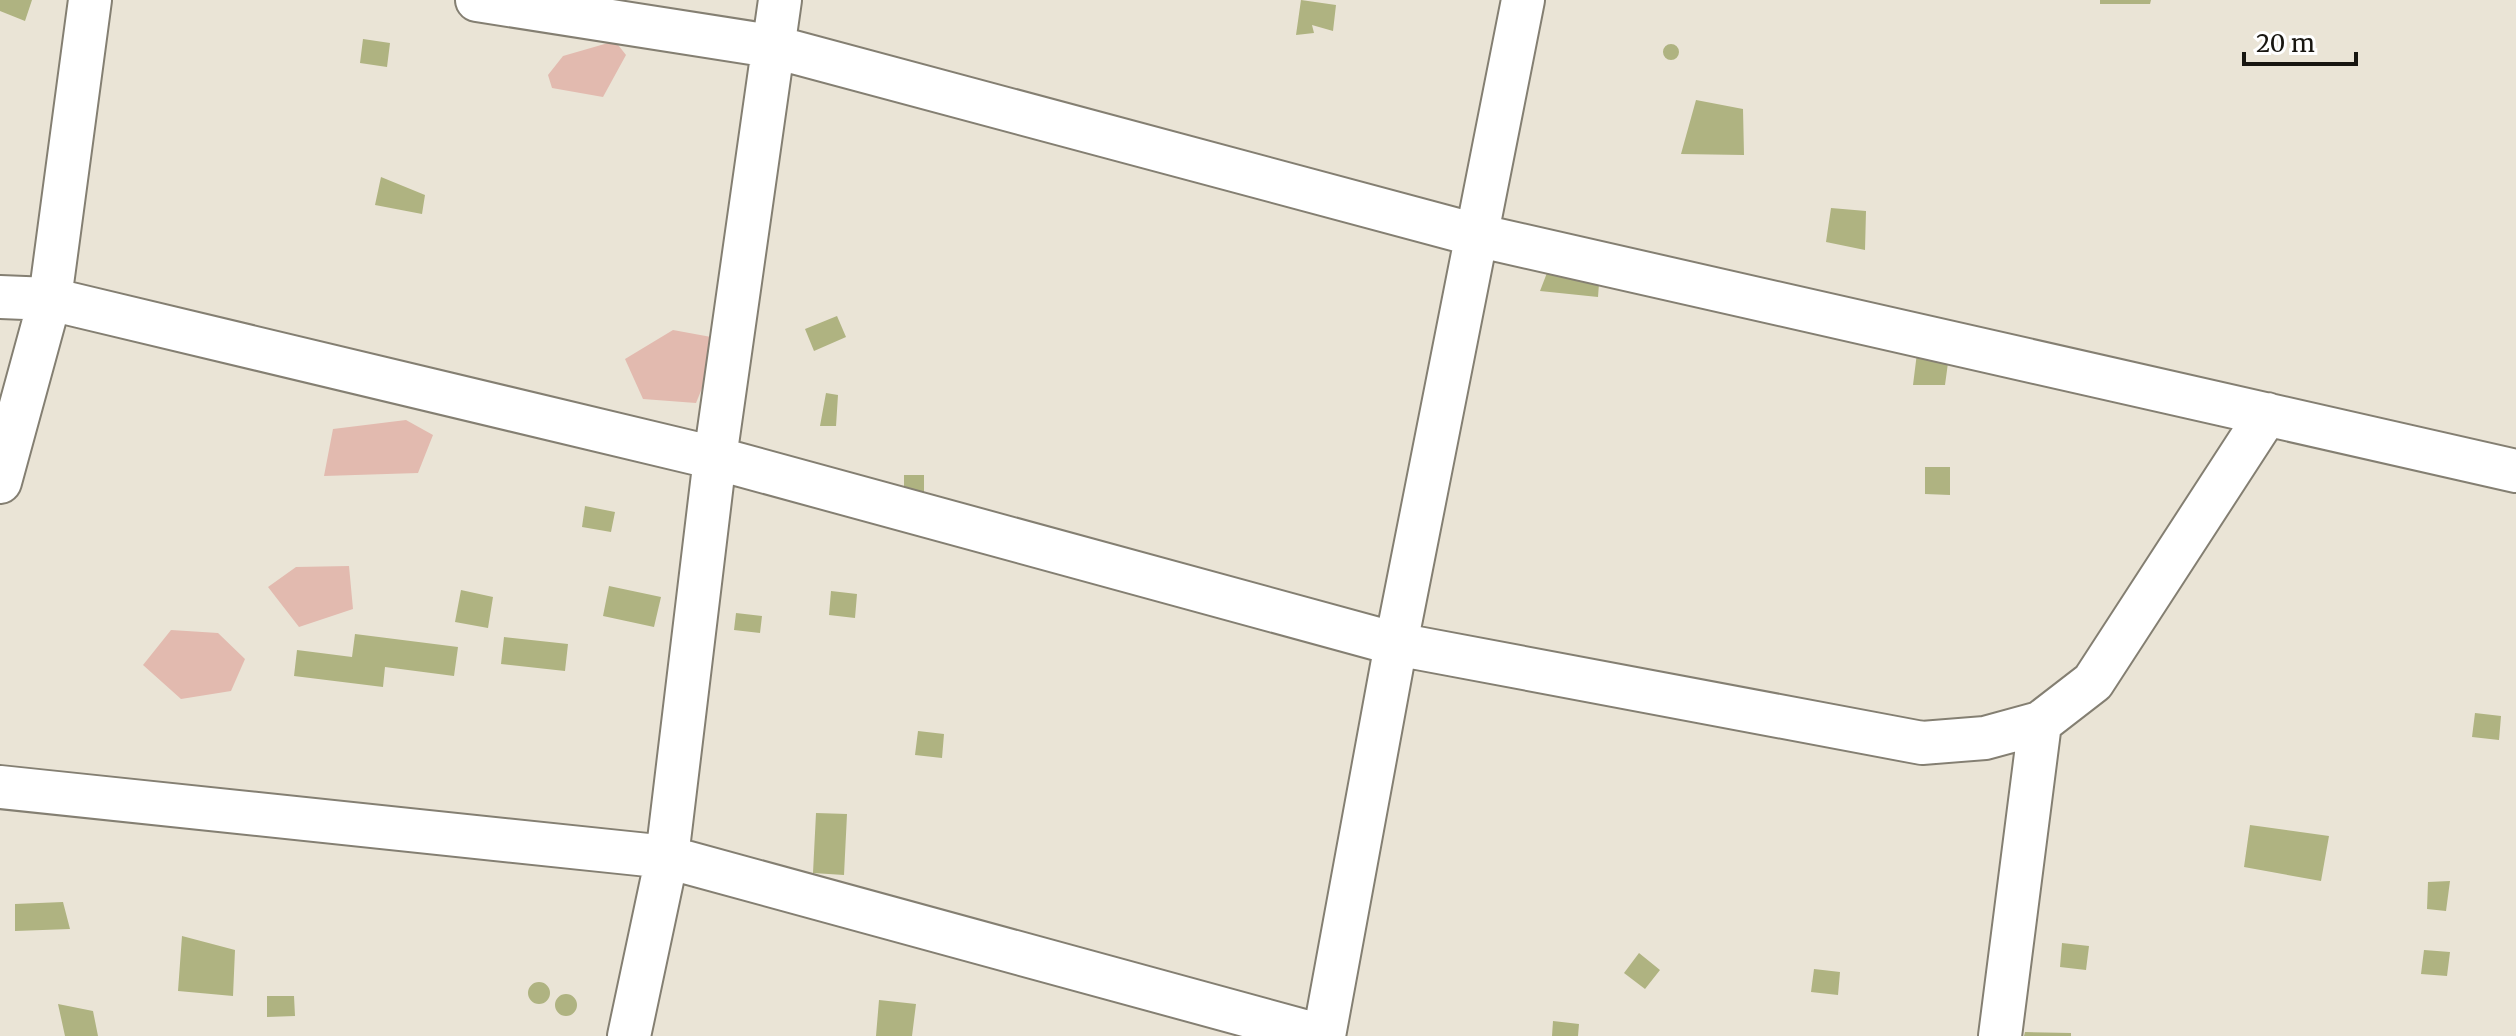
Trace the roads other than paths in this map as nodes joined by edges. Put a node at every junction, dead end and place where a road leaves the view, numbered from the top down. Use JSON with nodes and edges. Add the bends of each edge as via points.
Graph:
{"nodes":[{"id":1,"x":90,"y":0,"type":"edge"},
{"id":2,"x":477,"y":0,"type":"edge"},
{"id":3,"x":780,"y":0,"type":"edge"},
{"id":4,"x":1523,"y":0,"type":"edge"},
{"id":5,"x":771,"y":46,"type":"junction"},
{"id":6,"x":1476,"y":235,"type":"junction"},
{"id":7,"x":0,"y":297,"type":"edge"},
{"id":8,"x":50,"y":299,"type":"junction"},
{"id":9,"x":2267,"y":414,"type":"junction"},
{"id":10,"x":715,"y":458,"type":"junction"},
{"id":11,"x":2516,"y":471,"type":"edge"},
{"id":12,"x":0,"y":482,"type":"edge"},
{"id":13,"x":1396,"y":644,"type":"junction"},
{"id":14,"x":2040,"y":723,"type":"junction"},
{"id":15,"x":0,"y":787,"type":"edge"},
{"id":16,"x":667,"y":857,"type":"junction"},
{"id":17,"x":629,"y":1036,"type":"edge"},
{"id":18,"x":1323,"y":1036,"type":"edge"},
{"id":19,"x":2000,"y":1036,"type":"edge"}],
"edges":[{"from":1,"to":8,"type":"street"},
{"from":2,"to":5,"type":"street"},
{"from":3,"to":5,"type":"street"},
{"from":4,"to":6,"type":"street"},
{"from":5,"to":6,"type":"street"},
{"from":5,"to":10,"type":"street"},
{"from":6,"to":9,"type":"street"},
{"from":6,"to":13,"type":"street"},
{"from":7,"to":8,"type":"street"},
{"from":8,"to":10,"type":"street"},
{"from":8,"to":12,"type":"street"},
{"from":9,"to":11,"type":"street"},
{"from":9,"to":14,"type":"street","via":[[2093,682]]},
{"from":10,"to":13,"type":"street"},
{"from":10,"to":16,"type":"street"},
{"from":13,"to":14,"type":"street","via":[[1922,743],[1985,738]]},
{"from":13,"to":18,"type":"street"},
{"from":14,"to":19,"type":"street"},
{"from":15,"to":16,"type":"street"},
{"from":16,"to":17,"type":"street"},
{"from":16,"to":18,"type":"street"}]}
